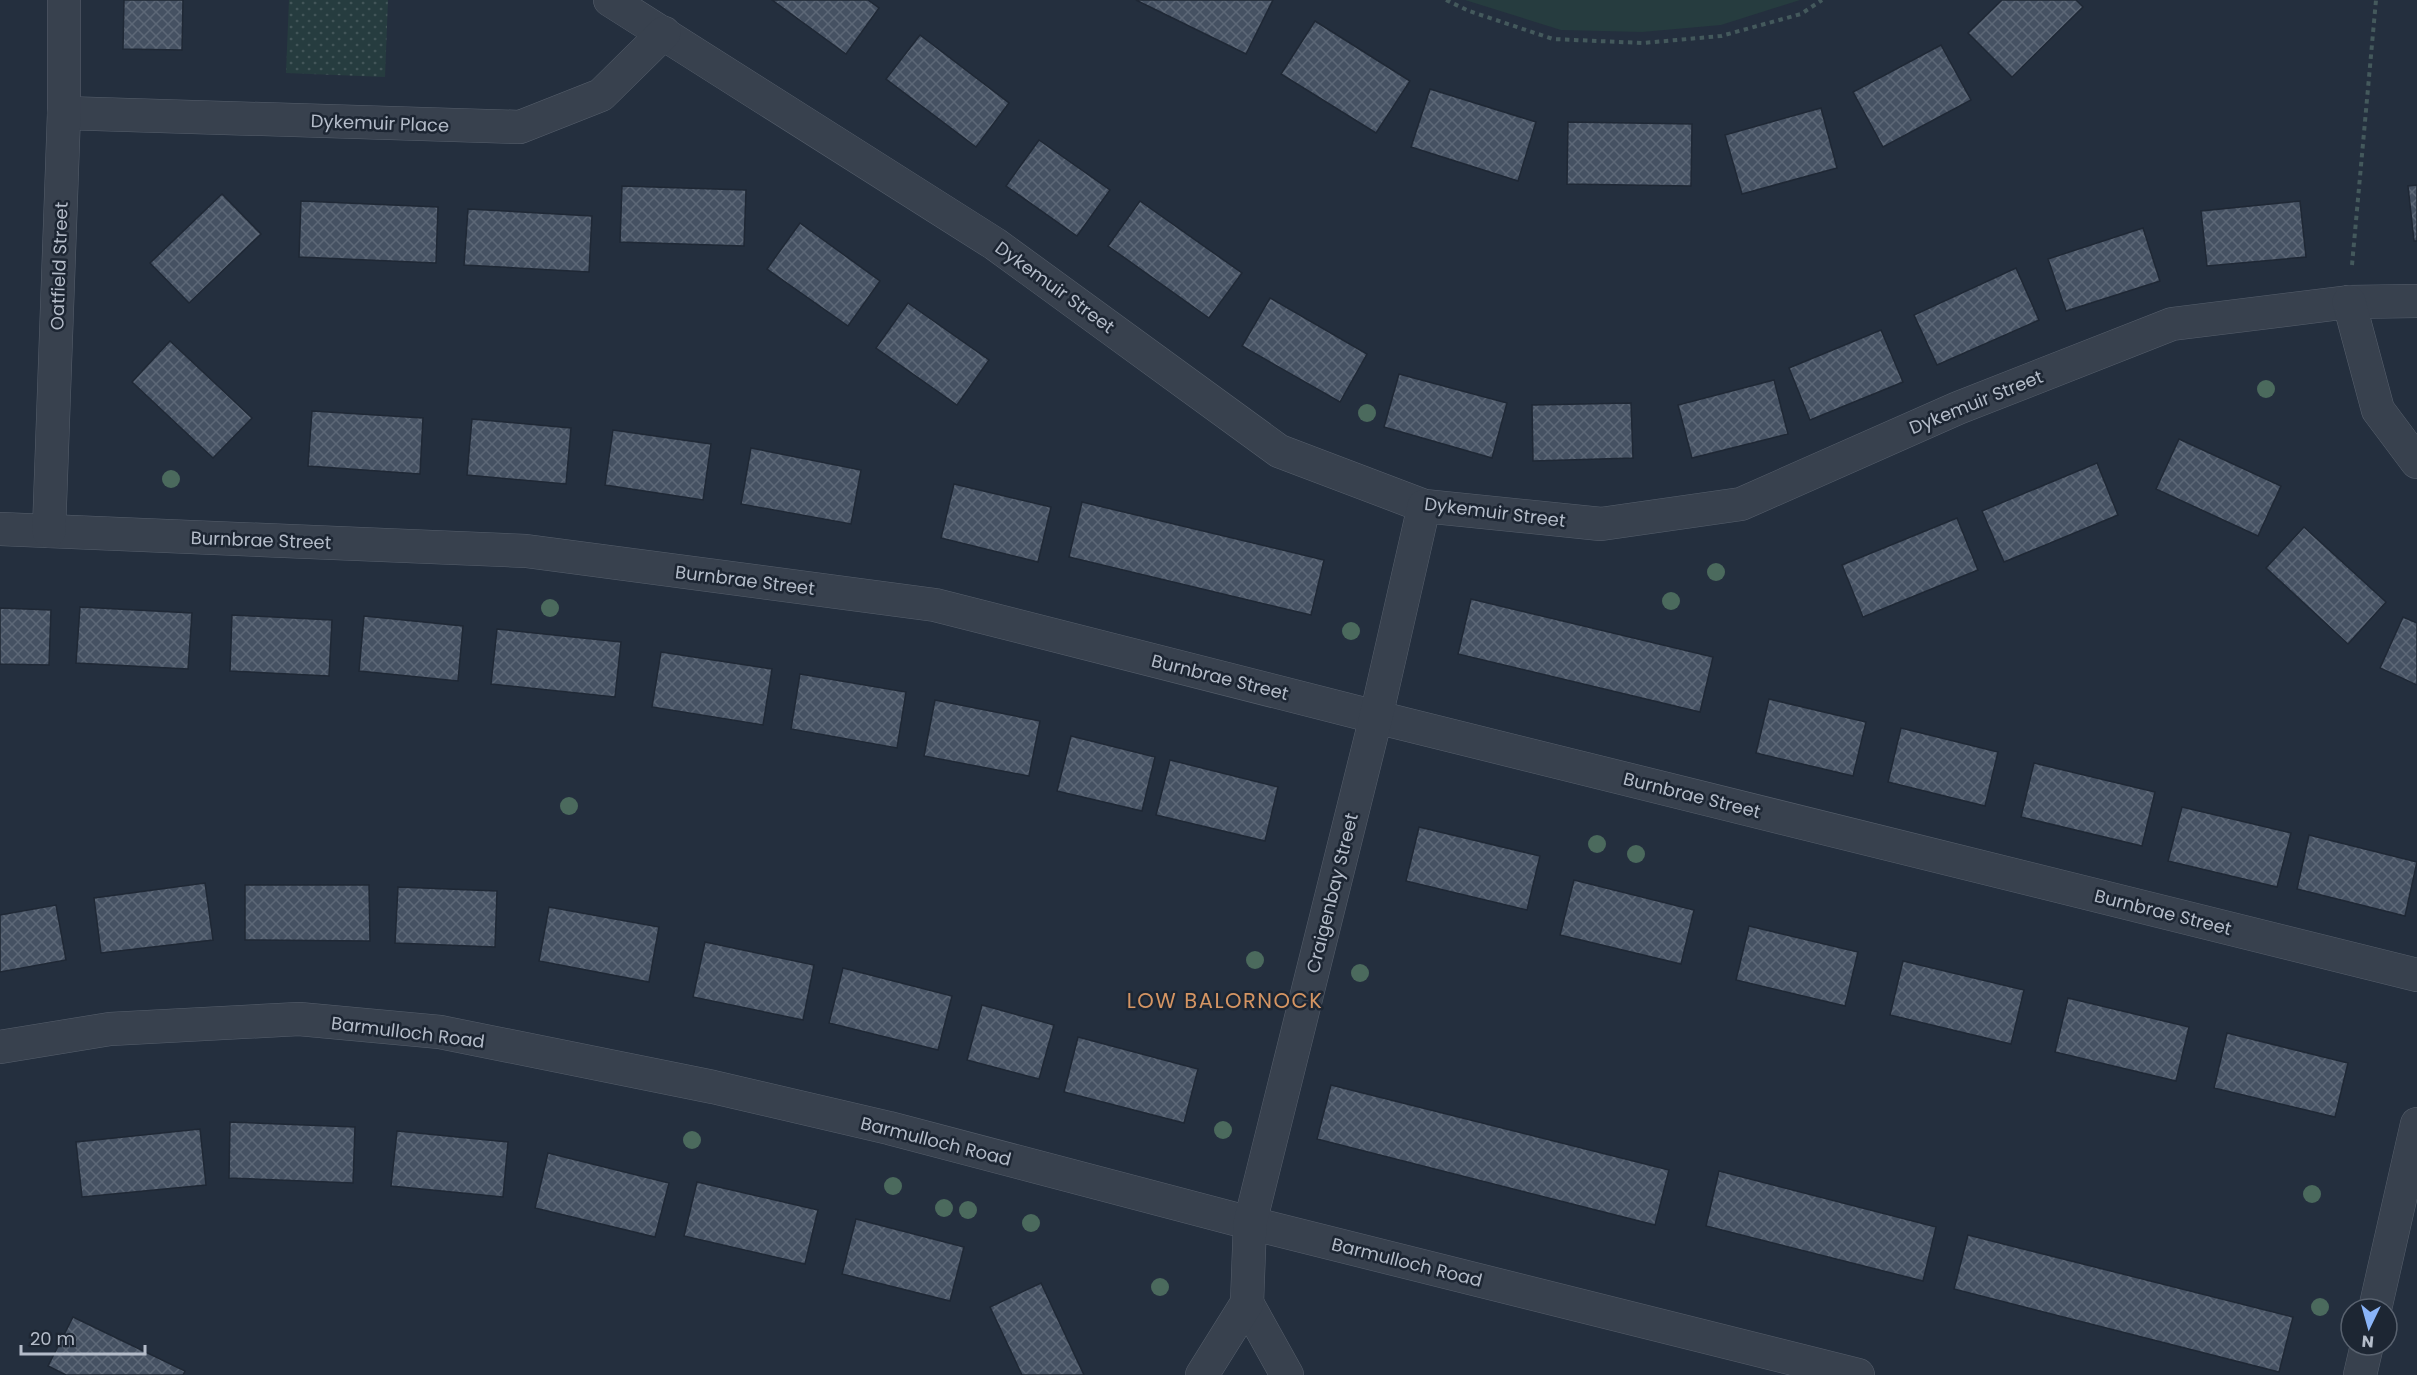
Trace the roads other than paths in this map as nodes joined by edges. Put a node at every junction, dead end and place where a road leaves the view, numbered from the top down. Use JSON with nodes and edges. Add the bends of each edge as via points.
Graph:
{"nodes":[{"id":1,"x":64,"y":0,"type":"edge"},
{"id":2,"x":610,"y":0,"type":"edge"},
{"id":3,"x":664,"y":33,"type":"junction"},
{"id":4,"x":64,"y":113,"type":"junction"},
{"id":5,"x":2417,"y":301,"type":"edge"},
{"id":6,"x":2349,"y":302,"type":"junction"},
{"id":7,"x":2417,"y":462,"type":"edge"},
{"id":8,"x":1424,"y":506,"type":"junction"},
{"id":9,"x":0,"y":529,"type":"edge"},
{"id":10,"x":49,"y":531,"type":"junction"},
{"id":11,"x":1376,"y":717,"type":"junction"},
{"id":12,"x":2417,"y":975,"type":"edge"},
{"id":13,"x":0,"y":1047,"type":"edge"},
{"id":14,"x":2417,"y":1124,"type":"edge"},
{"id":15,"x":1250,"y":1223,"type":"junction"},
{"id":16,"x":2378,"y":1297,"type":"edge"},
{"id":17,"x":1247,"y":1303,"type":"junction"},
{"id":18,"x":2364,"y":1357,"type":"edge"},
{"id":19,"x":1202,"y":1375,"type":"edge"},
{"id":20,"x":1287,"y":1375,"type":"edge"},
{"id":21,"x":1858,"y":1375,"type":"edge"},
{"id":22,"x":2360,"y":1375,"type":"edge"}],
"edges":[{"from":1,"to":4,"type":"street","name":"Oatfield Street"},
{"from":2,"to":3,"type":"street","name":"Dykemuir Street"},
{"from":3,"to":4,"type":"street","name":"Dykemuir Place","via":[[601,95],[520,127]]},
{"from":3,"to":8,"type":"street","name":"Dykemuir Street","via":[[995,243],[1279,451]]},
{"from":4,"to":10,"type":"street","name":"Oatfield Street"},
{"from":5,"to":6,"type":"street","name":"Dykemuir Street"},
{"from":6,"to":7,"type":"street","via":[[2378,410]]},
{"from":6,"to":8,"type":"street","name":"Dykemuir Street","via":[[2172,324],[1959,408],[1741,504],[1601,524]]},
{"from":8,"to":11,"type":"street","name":"Craigenbay Street"},
{"from":9,"to":10,"type":"street","name":"Burnbrae Street"},
{"from":10,"to":11,"type":"street","name":"Burnbrae Street","via":[[526,551],[935,604]]},
{"from":11,"to":12,"type":"street","name":"Burnbrae Street"},
{"from":11,"to":15,"type":"street","name":"Craigenbay Street"},
{"from":13,"to":15,"type":"street","name":"Barmulloch Road","via":[[110,1029],[299,1018],[440,1032],[735,1092],[889,1128]]},
{"from":14,"to":16,"type":"street"},
{"from":15,"to":17,"type":"street","name":"Craigenbay Street"},
{"from":15,"to":21,"type":"street","name":"Barmulloch Road"},
{"from":17,"to":19,"type":"street","name":"Craigenbay Street"},
{"from":17,"to":20,"type":"street"},
{"from":18,"to":22,"type":"street"}]}
